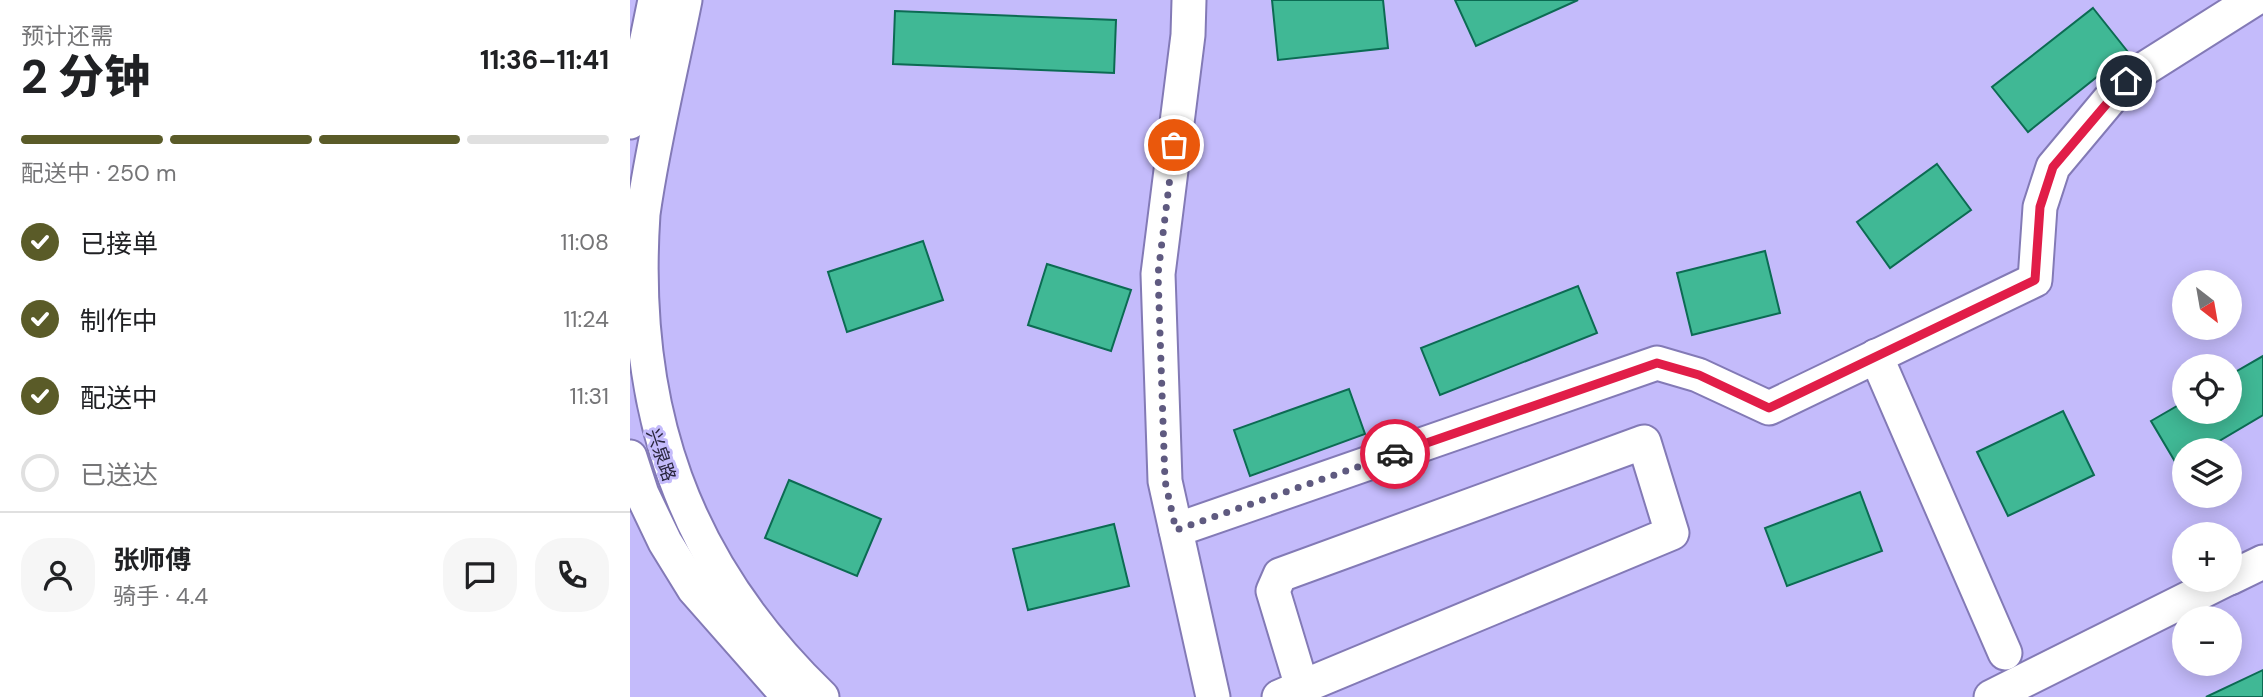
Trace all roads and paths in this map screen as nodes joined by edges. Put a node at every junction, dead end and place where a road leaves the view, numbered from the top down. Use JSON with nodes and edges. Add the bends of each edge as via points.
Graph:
{"nodes":[{"id":1,"x":655,"y":0,"type":"edge"},
{"id":2,"x":685,"y":0,"type":"edge"},
{"id":3,"x":1189,"y":0,"type":"edge"},
{"id":4,"x":2253,"y":0,"type":"edge"},
{"id":5,"x":630,"y":122,"type":"edge"},
{"id":6,"x":1876,"y":356,"type":"junction"},
{"id":7,"x":630,"y":457,"type":"edge"},
{"id":8,"x":1176,"y":530,"type":"junction"},
{"id":9,"x":2263,"y":562,"type":"edge"},
{"id":10,"x":2242,"y":572,"type":"edge"},
{"id":11,"x":2203,"y":592,"type":"edge"},
{"id":12,"x":2005,"y":653,"type":"dead end"},
{"id":13,"x":1290,"y":692,"type":"edge"},
{"id":14,"x":789,"y":697,"type":"edge"},
{"id":15,"x":822,"y":697,"type":"edge"},
{"id":16,"x":1213,"y":697,"type":"edge"},
{"id":17,"x":1992,"y":697,"type":"edge"}],
"edges":[{"from":1,"to":5,"type":"street"},
{"from":2,"to":15,"type":"street","name":"兴泉路","via":[[643,215],[637,277],[641,383],[656,442],[691,529],[753,621]]},
{"from":3,"to":8,"type":"street","via":[[1158,274],[1165,481]]},
{"from":4,"to":6,"type":"street","via":[[2126,81],[2053,167],[2040,207],[2035,280]]},
{"from":6,"to":8,"type":"street","via":[[1769,408],[1699,375],[1657,363]]},
{"from":6,"to":12,"type":"street"},
{"from":7,"to":14,"type":"street","name":"兴泉路","via":[[665,542],[694,589]]},
{"from":8,"to":16,"type":"street"},
{"from":9,"to":10,"type":"street"},
{"from":11,"to":17,"type":"street"},
{"from":13,"to":13,"type":"street","via":[[1672,533],[1644,442],[1280,575],[1273,592]]}]}
